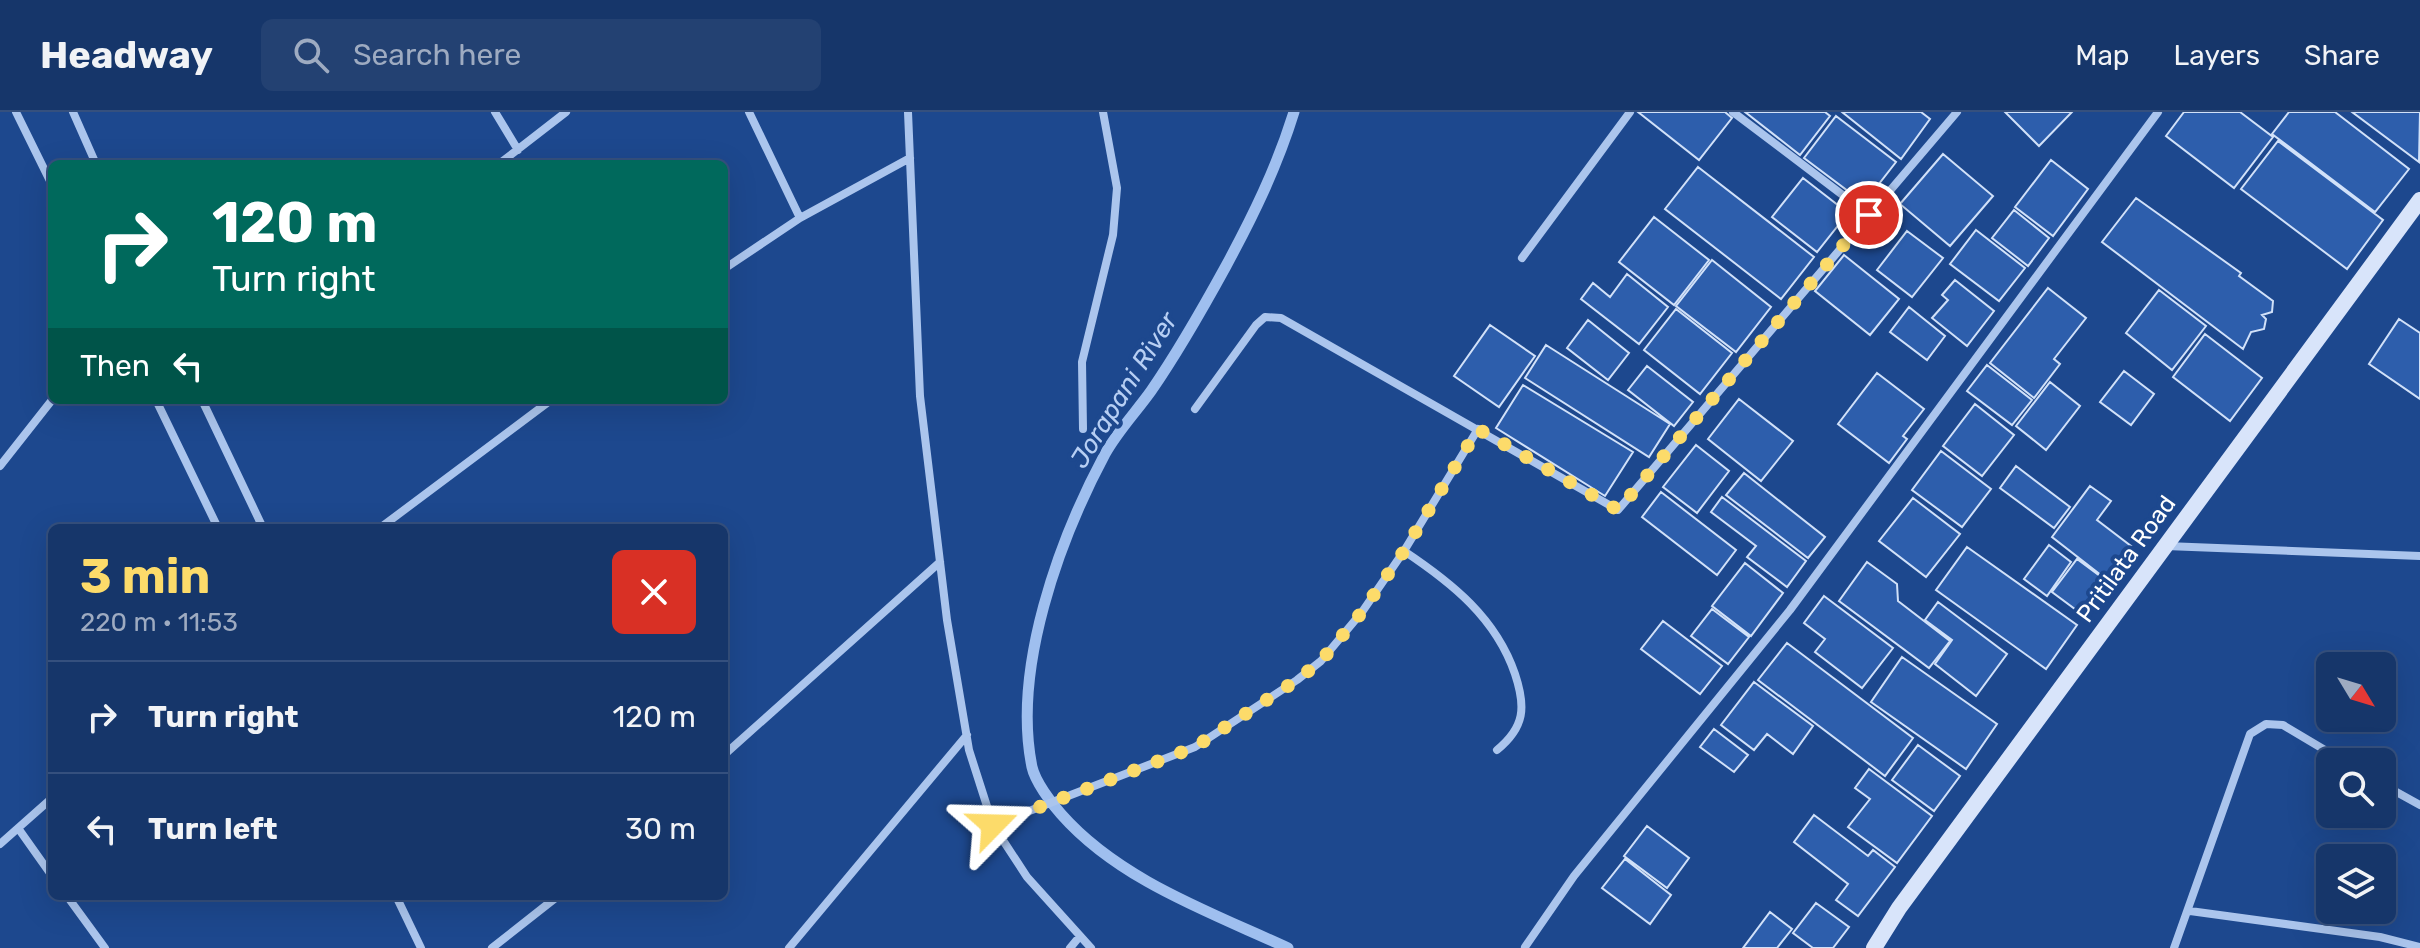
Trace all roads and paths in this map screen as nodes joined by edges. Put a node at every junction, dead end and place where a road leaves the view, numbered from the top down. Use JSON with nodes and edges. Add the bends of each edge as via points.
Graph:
{"nodes":[{"id":1,"x":16,"y":112,"type":"edge"},
{"id":2,"x":73,"y":112,"type":"edge"},
{"id":3,"x":495,"y":112,"type":"edge"},
{"id":4,"x":566,"y":112,"type":"edge"},
{"id":5,"x":749,"y":112,"type":"edge"},
{"id":6,"x":908,"y":112,"type":"edge"},
{"id":7,"x":1103,"y":112,"type":"edge"},
{"id":8,"x":1630,"y":112,"type":"edge"},
{"id":9,"x":1733,"y":112,"type":"edge"},
{"id":10,"x":1942,"y":112,"type":"edge"},
{"id":11,"x":2158,"y":112,"type":"edge"},
{"id":12,"x":1954,"y":116,"type":"edge"},
{"id":13,"x":518,"y":150,"type":"junction"},
{"id":14,"x":910,"y":158,"type":"junction"},
{"id":15,"x":94,"y":160,"type":"edge"},
{"id":16,"x":504,"y":160,"type":"edge"},
{"id":17,"x":48,"y":177,"type":"edge"},
{"id":18,"x":2420,"y":200,"type":"edge"},
{"id":19,"x":1869,"y":215,"type":"junction"},
{"id":20,"x":800,"y":218,"type":"junction"},
{"id":21,"x":1522,"y":258,"type":"dead end"},
{"id":22,"x":728,"y":266,"type":"edge"},
{"id":23,"x":49,"y":404,"type":"edge"},
{"id":24,"x":159,"y":404,"type":"edge"},
{"id":25,"x":204,"y":404,"type":"edge"},
{"id":26,"x":546,"y":404,"type":"edge"},
{"id":27,"x":1195,"y":409,"type":"dead end"},
{"id":28,"x":1083,"y":429,"type":"dead end"},
{"id":29,"x":1478,"y":429,"type":"junction"},
{"id":30,"x":0,"y":466,"type":"edge"},
{"id":31,"x":216,"y":524,"type":"edge"},
{"id":32,"x":261,"y":524,"type":"edge"},
{"id":33,"x":385,"y":524,"type":"edge"},
{"id":34,"x":2165,"y":546,"type":"junction"},
{"id":35,"x":1404,"y":551,"type":"junction"},
{"id":36,"x":2420,"y":556,"type":"edge"},
{"id":37,"x":940,"y":562,"type":"junction"},
{"id":38,"x":967,"y":735,"type":"junction"},
{"id":39,"x":2322,"y":748,"type":"edge"},
{"id":40,"x":1497,"y":750,"type":"dead end"},
{"id":41,"x":728,"y":751,"type":"edge"},
{"id":42,"x":2396,"y":792,"type":"edge"},
{"id":43,"x":48,"y":802,"type":"edge"},
{"id":44,"x":2420,"y":805,"type":"edge"},
{"id":45,"x":993,"y":825,"type":"junction"},
{"id":46,"x":18,"y":828,"type":"junction"},
{"id":47,"x":0,"y":844,"type":"edge"},
{"id":48,"x":48,"y":870,"type":"edge"},
{"id":49,"x":70,"y":900,"type":"edge"},
{"id":50,"x":398,"y":900,"type":"edge"},
{"id":51,"x":553,"y":900,"type":"edge"},
{"id":52,"x":2190,"y":911,"type":"junction"},
{"id":53,"x":1080,"y":936,"type":"junction"},
{"id":54,"x":1525,"y":947,"type":"edge"},
{"id":55,"x":2420,"y":947,"type":"edge"},
{"id":56,"x":105,"y":948,"type":"edge"},
{"id":57,"x":421,"y":948,"type":"edge"},
{"id":58,"x":492,"y":948,"type":"edge"},
{"id":59,"x":789,"y":948,"type":"edge"},
{"id":60,"x":1070,"y":948,"type":"edge"},
{"id":61,"x":1091,"y":948,"type":"edge"},
{"id":62,"x":1874,"y":948,"type":"edge"},
{"id":63,"x":2174,"y":948,"type":"edge"}],
"edges":[{"from":1,"to":17,"type":"street"},
{"from":2,"to":15,"type":"street"},
{"from":3,"to":13,"type":"street"},
{"from":4,"to":13,"type":"street"},
{"from":5,"to":20,"type":"street"},
{"from":6,"to":14,"type":"street"},
{"from":7,"to":28,"type":"street","via":[[1117,188],[1113,235],[1082,362]]},
{"from":8,"to":21,"type":"street"},
{"from":9,"to":19,"type":"street"},
{"from":10,"to":12,"type":"street"},
{"from":11,"to":54,"type":"street","via":[[1790,610],[1574,876]]},
{"from":12,"to":19,"type":"street"},
{"from":13,"to":16,"type":"street"},
{"from":14,"to":20,"type":"street"},
{"from":14,"to":37,"type":"street","via":[[920,396]]},
{"from":18,"to":34,"type":"street","name":"Pritilata Road"},
{"from":19,"to":29,"type":"street","via":[[1618,510]]},
{"from":20,"to":22,"type":"street"},
{"from":23,"to":30,"type":"street"},
{"from":24,"to":31,"type":"street"},
{"from":25,"to":32,"type":"street"},
{"from":26,"to":33,"type":"street"},
{"from":27,"to":29,"type":"street","via":[[1256,325],[1271,316]]},
{"from":29,"to":35,"type":"street"},
{"from":34,"to":36,"type":"street"},
{"from":34,"to":62,"type":"street","name":"Pritilata Road"},
{"from":35,"to":40,"type":"street","via":[[1481,613],[1509,656],[1524,714]]},
{"from":35,"to":45,"type":"street","via":[[1347,630],[1297,680],[1195,747]]},
{"from":37,"to":38,"type":"street"},
{"from":37,"to":41,"type":"street"},
{"from":38,"to":45,"type":"street"},
{"from":38,"to":59,"type":"street"},
{"from":39,"to":52,"type":"street","via":[[2283,725],[2266,724],[2250,734]]},
{"from":42,"to":44,"type":"street"},
{"from":43,"to":46,"type":"street"},
{"from":45,"to":53,"type":"street","via":[[1027,877]]},
{"from":46,"to":47,"type":"street"},
{"from":46,"to":48,"type":"street"},
{"from":49,"to":56,"type":"street"},
{"from":50,"to":57,"type":"street"},
{"from":51,"to":58,"type":"street"},
{"from":52,"to":55,"type":"street"},
{"from":52,"to":63,"type":"street"},
{"from":53,"to":60,"type":"street"},
{"from":53,"to":61,"type":"street"}]}
